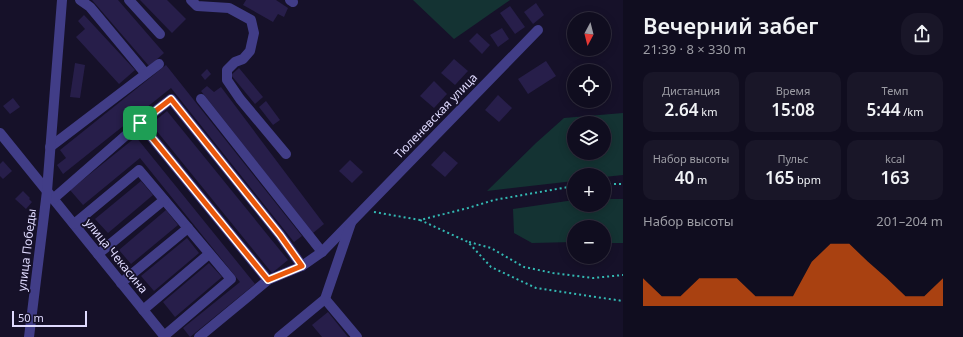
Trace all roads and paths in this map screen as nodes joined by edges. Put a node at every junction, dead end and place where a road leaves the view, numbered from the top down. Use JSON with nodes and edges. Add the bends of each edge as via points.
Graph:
{"nodes":[{"id":1,"x":62,"y":0,"type":"edge"},
{"id":2,"x":80,"y":0,"type":"edge"},
{"id":3,"x":129,"y":0,"type":"edge"},
{"id":4,"x":191,"y":0,"type":"edge"},
{"id":5,"x":538,"y":30,"type":"dead end"},
{"id":6,"x":160,"y":34,"type":"dead end"},
{"id":7,"x":159,"y":64,"type":"dead end"},
{"id":8,"x":145,"y":73,"type":"junction"},
{"id":9,"x":201,"y":99,"type":"dead end"},
{"id":10,"x":140,"y":123,"type":"junction"},
{"id":11,"x":0,"y":132,"type":"edge"},
{"id":12,"x":50,"y":147,"type":"junction"},
{"id":13,"x":286,"y":154,"type":"dead end"},
{"id":14,"x":611,"y":184,"type":"edge"},
{"id":15,"x":623,"y":184,"type":"edge"},
{"id":16,"x":567,"y":187,"type":"edge"},
{"id":17,"x":50,"y":195,"type":"junction"},
{"id":18,"x":164,"y":200,"type":"junction"},
{"id":19,"x":363,"y":210,"type":"junction"},
{"id":20,"x":352,"y":220,"type":"junction"},
{"id":21,"x":420,"y":220,"type":"junction"},
{"id":22,"x":74,"y":224,"type":"junction"},
{"id":23,"x":188,"y":228,"type":"junction"},
{"id":24,"x":468,"y":242,"type":"junction"},
{"id":25,"x":322,"y":252,"type":"junction"},
{"id":26,"x":98,"y":254,"type":"junction"},
{"id":27,"x":209,"y":254,"type":"junction"},
{"id":28,"x":302,"y":266,"type":"junction"},
{"id":29,"x":623,"y":275,"type":"edge"},
{"id":30,"x":268,"y":280,"type":"junction"},
{"id":31,"x":121,"y":282,"type":"junction"},
{"id":32,"x":325,"y":299,"type":"junction"},
{"id":33,"x":623,"y":301,"type":"edge"},
{"id":34,"x":143,"y":310,"type":"junction"},
{"id":35,"x":285,"y":335,"type":"edge"},
{"id":36,"x":165,"y":336,"type":"edge"},
{"id":37,"x":30,"y":337,"type":"edge"},
{"id":38,"x":199,"y":337,"type":"edge"},
{"id":39,"x":357,"y":337,"type":"edge"}],
"edges":[{"from":1,"to":12,"type":"street","name":"улица Победы"},
{"from":2,"to":8,"type":"street","via":[[90,7]]},
{"from":3,"to":6,"type":"street"},
{"from":4,"to":13,"type":"street","via":[[197,6],[229,8],[251,20],[254,33],[250,51],[227,70],[227,80]]},
{"from":5,"to":19,"type":"street","name":"Тюленевская улица"},
{"from":7,"to":8,"type":"street"},
{"from":8,"to":12,"type":"street"},
{"from":9,"to":25,"type":"street"},
{"from":10,"to":17,"type":"street"},
{"from":10,"to":28,"type":"street","via":[[171,99]]},
{"from":10,"to":30,"type":"street"},
{"from":11,"to":17,"type":"street","name":"улица Чекасина"},
{"from":12,"to":17,"type":"street","name":"улица Победы"},
{"from":14,"to":15,"type":"path"},
{"from":16,"to":21,"type":"path","via":[[494,200]]},
{"from":17,"to":22,"type":"street","name":"улица Чекасина"},
{"from":17,"to":37,"type":"street","name":"улица Победы"},
{"from":18,"to":22,"type":"street","via":[[139,170]]},
{"from":18,"to":23,"type":"street"},
{"from":18,"to":26,"type":"street"},
{"from":19,"to":20,"type":"street","name":"Тюленевская улица"},
{"from":19,"to":21,"type":"path"},
{"from":20,"to":25,"type":"street","name":"Тюленевская улица"},
{"from":20,"to":32,"type":"street"},
{"from":21,"to":24,"type":"path"},
{"from":22,"to":26,"type":"street","name":"улица Чекасина"},
{"from":23,"to":27,"type":"street"},
{"from":23,"to":31,"type":"street"},
{"from":24,"to":29,"type":"path","via":[[491,248],[524,267],[593,278]]},
{"from":24,"to":33,"type":"path","via":[[491,267],[536,288]]},
{"from":25,"to":28,"type":"street","name":"Тюленевская улица"},
{"from":26,"to":31,"type":"street","name":"улица Чекасина"},
{"from":27,"to":34,"type":"street"},
{"from":27,"to":36,"type":"street","via":[[231,279]]},
{"from":28,"to":30,"type":"street","name":"Тюленевская улица"},
{"from":30,"to":38,"type":"street","name":"Тюленевская улица"},
{"from":31,"to":34,"type":"street","name":"улица Чекасина"},
{"from":32,"to":35,"type":"street"},
{"from":32,"to":39,"type":"street"},
{"from":34,"to":36,"type":"street","name":"улица Чекасина"}]}
